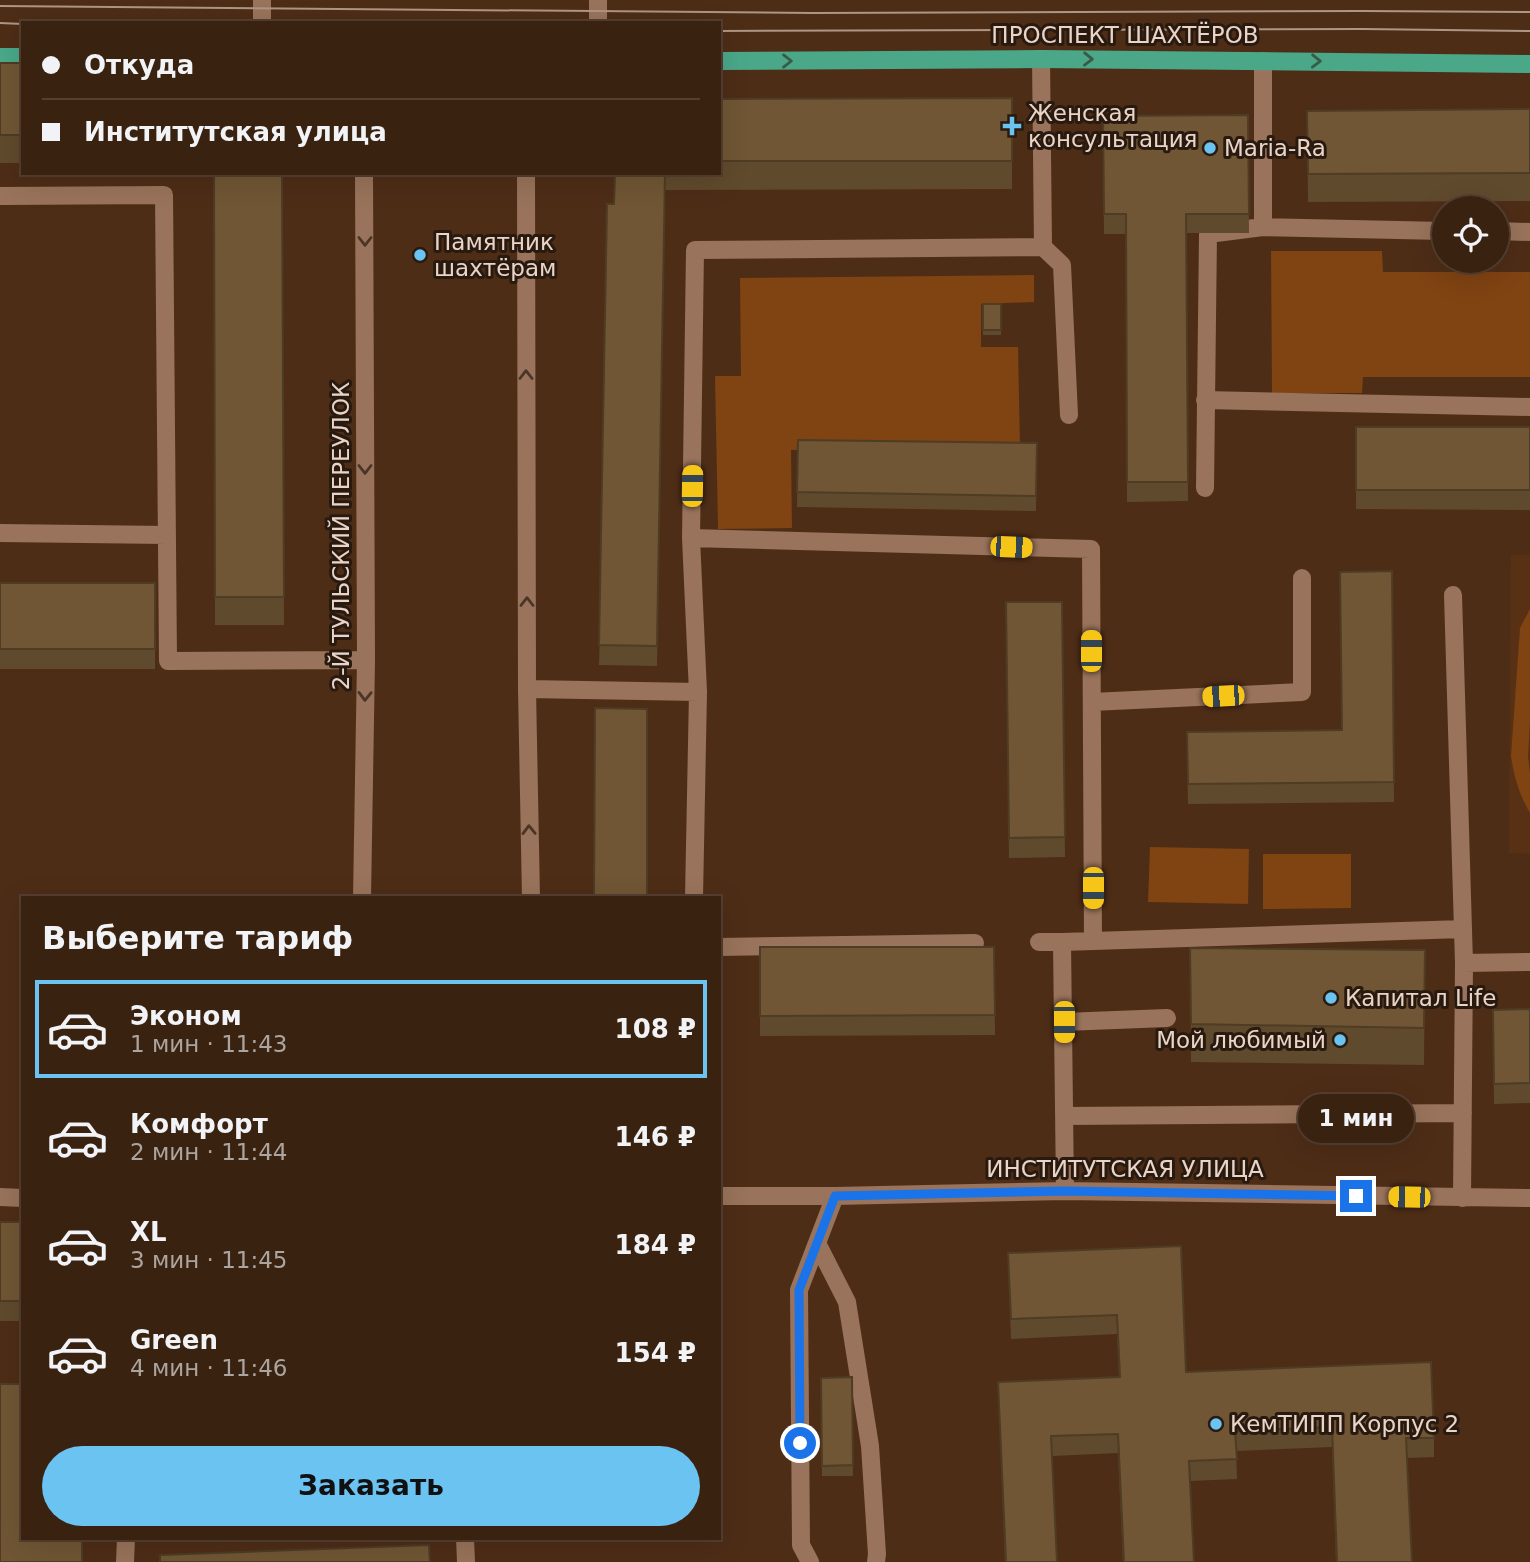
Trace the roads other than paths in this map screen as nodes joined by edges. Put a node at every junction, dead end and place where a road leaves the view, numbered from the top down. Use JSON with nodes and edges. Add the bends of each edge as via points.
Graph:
{"nodes":[{"id":1,"x":262,"y":0,"type":"edge"},
{"id":2,"x":598,"y":0,"type":"edge"},
{"id":3,"x":262,"y":21,"type":"edge"},
{"id":4,"x":598,"y":21,"type":"edge"},
{"id":5,"x":0,"y":57,"type":"edge"},
{"id":6,"x":21,"y":57,"type":"edge"},
{"id":7,"x":1041,"y":58,"type":"junction"},
{"id":8,"x":721,"y":61,"type":"edge"},
{"id":9,"x":1263,"y":61,"type":"junction"},
{"id":10,"x":1530,"y":64,"type":"edge"},
{"id":11,"x":364,"y":175,"type":"edge"},
{"id":12,"x":526,"y":175,"type":"edge"},
{"id":13,"x":0,"y":196,"type":"edge"},
{"id":14,"x":1263,"y":227,"type":"junction"},
{"id":15,"x":1432,"y":230,"type":"edge"},
{"id":16,"x":1509,"y":232,"type":"edge"},
{"id":17,"x":1530,"y":232,"type":"edge"},
{"id":18,"x":1043,"y":247,"type":"junction"},
{"id":19,"x":1205,"y":400,"type":"junction"},
{"id":20,"x":1530,"y":407,"type":"edge"},
{"id":21,"x":1069,"y":415,"type":"dead end"},
{"id":22,"x":1205,"y":488,"type":"dead end"},
{"id":23,"x":0,"y":533,"type":"edge"},
{"id":24,"x":167,"y":536,"type":"junction"},
{"id":25,"x":691,"y":538,"type":"junction"},
{"id":26,"x":1302,"y":578,"type":"dead end"},
{"id":27,"x":1453,"y":595,"type":"dead end"},
{"id":28,"x":366,"y":660,"type":"junction"},
{"id":29,"x":527,"y":689,"type":"junction"},
{"id":30,"x":698,"y":692,"type":"junction"},
{"id":31,"x":1092,"y":702,"type":"junction"},
{"id":32,"x":362,"y":896,"type":"edge"},
{"id":33,"x":531,"y":896,"type":"edge"},
{"id":34,"x":694,"y":896,"type":"edge"},
{"id":35,"x":1463,"y":929,"type":"junction"},
{"id":36,"x":1093,"y":941,"type":"junction"},
{"id":37,"x":1039,"y":942,"type":"dead end"},
{"id":38,"x":1062,"y":942,"type":"junction"},
{"id":39,"x":975,"y":943,"type":"dead end"},
{"id":40,"x":721,"y":947,"type":"edge"},
{"id":41,"x":1530,"y":962,"type":"edge"},
{"id":42,"x":1464,"y":963,"type":"junction"},
{"id":43,"x":1167,"y":1018,"type":"dead end"},
{"id":44,"x":1064,"y":1022,"type":"junction"},
{"id":45,"x":1463,"y":1112,"type":"junction"},
{"id":46,"x":1065,"y":1116,"type":"junction"},
{"id":47,"x":1065,"y":1191,"type":"junction"},
{"id":48,"x":721,"y":1196,"type":"edge"},
{"id":49,"x":835,"y":1196,"type":"junction"},
{"id":50,"x":0,"y":1197,"type":"edge"},
{"id":51,"x":21,"y":1198,"type":"edge"},
{"id":52,"x":1462,"y":1198,"type":"junction"},
{"id":53,"x":1530,"y":1198,"type":"edge"},
{"id":54,"x":817,"y":1243,"type":"junction"},
{"id":55,"x":126,"y":1540,"type":"edge"},
{"id":56,"x":465,"y":1540,"type":"edge"},
{"id":57,"x":125,"y":1562,"type":"edge"},
{"id":58,"x":466,"y":1562,"type":"edge"},
{"id":59,"x":810,"y":1562,"type":"edge"},
{"id":60,"x":876,"y":1562,"type":"edge"}],
"edges":[{"from":1,"to":3,"type":"street"},
{"from":2,"to":4,"type":"street"},
{"from":5,"to":6,"type":"main road"},
{"from":8,"to":7,"type":"main road","name":"ПРОСПЕКТ ШАХТЁРОВ","one_way":true},
{"from":7,"to":9,"type":"main road","name":"ПРОСПЕКТ ШАХТЁРОВ","one_way":true},
{"from":7,"to":18,"type":"street"},
{"from":9,"to":10,"type":"main road","name":"ПРОСПЕКТ ШАХТЁРОВ","one_way":true},
{"from":9,"to":14,"type":"street"},
{"from":11,"to":28,"type":"street","name":"2-Й ТУЛЬСКИЙ ПЕРЕУЛОК","one_way":true},
{"from":29,"to":12,"type":"street","one_way":true},
{"from":13,"to":24,"type":"street","via":[[164,195]]},
{"from":14,"to":15,"type":"street"},
{"from":14,"to":19,"type":"street","via":[[1208,234]]},
{"from":16,"to":17,"type":"street"},
{"from":18,"to":21,"type":"street","via":[[1062,265]]},
{"from":18,"to":25,"type":"street","via":[[695,250]]},
{"from":19,"to":20,"type":"street"},
{"from":19,"to":22,"type":"street"},
{"from":23,"to":24,"type":"street"},
{"from":24,"to":28,"type":"street","via":[[168,661]]},
{"from":25,"to":30,"type":"street"},
{"from":25,"to":31,"type":"street","via":[[1091,549]]},
{"from":26,"to":31,"type":"street","via":[[1302,692]]},
{"from":27,"to":35,"type":"street"},
{"from":28,"to":32,"type":"street","name":"2-Й ТУЛЬСКИЙ ПЕРЕУЛОК","one_way":true},
{"from":29,"to":30,"type":"street"},
{"from":33,"to":29,"type":"street","one_way":true},
{"from":30,"to":34,"type":"street"},
{"from":31,"to":36,"type":"street"},
{"from":35,"to":36,"type":"street"},
{"from":35,"to":42,"type":"street"},
{"from":36,"to":38,"type":"street"},
{"from":37,"to":38,"type":"street"},
{"from":38,"to":44,"type":"street"},
{"from":39,"to":40,"type":"street"},
{"from":41,"to":42,"type":"street"},
{"from":42,"to":45,"type":"street"},
{"from":43,"to":44,"type":"street"},
{"from":44,"to":46,"type":"street"},
{"from":45,"to":46,"type":"street"},
{"from":45,"to":52,"type":"street"},
{"from":46,"to":47,"type":"street"},
{"from":47,"to":49,"type":"street","name":"ИНСТИТУТСКАЯ УЛИЦА"},
{"from":47,"to":52,"type":"street","name":"ИНСТИТУТСКАЯ УЛИЦА"},
{"from":48,"to":49,"type":"street","name":"ИНСТИТУТСКАЯ УЛИЦА"},
{"from":49,"to":54,"type":"street"},
{"from":50,"to":51,"type":"street"},
{"from":52,"to":53,"type":"street","name":"ИНСТИТУТСКАЯ УЛИЦА"},
{"from":54,"to":59,"type":"street","via":[[799,1290],[801,1545]]},
{"from":54,"to":60,"type":"street","via":[[847,1302],[870,1446]]},
{"from":55,"to":57,"type":"street"},
{"from":56,"to":58,"type":"street"}]}
